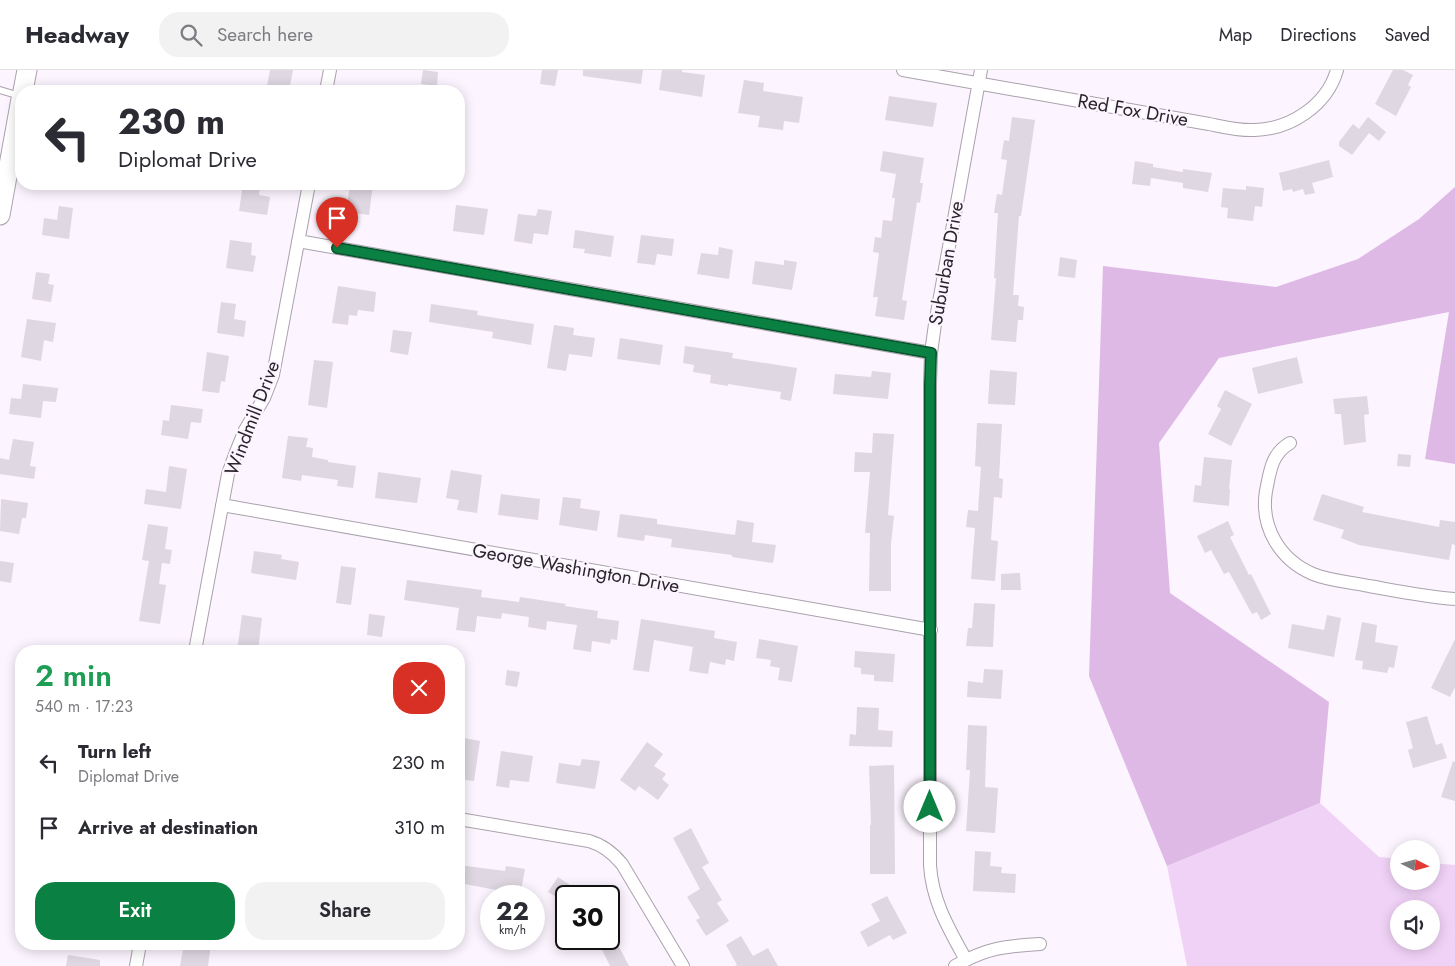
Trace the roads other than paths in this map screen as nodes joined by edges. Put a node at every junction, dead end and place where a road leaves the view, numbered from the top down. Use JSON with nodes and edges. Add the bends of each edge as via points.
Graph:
{"nodes":[{"id":1,"x":26,"y":70,"type":"edge"},
{"id":2,"x":330,"y":70,"type":"edge"},
{"id":3,"x":903,"y":70,"type":"edge"},
{"id":4,"x":981,"y":70,"type":"edge"},
{"id":5,"x":1337,"y":70,"type":"edge"},
{"id":6,"x":978,"y":84,"type":"junction"},
{"id":7,"x":24,"y":85,"type":"edge"},
{"id":8,"x":327,"y":85,"type":"edge"},
{"id":9,"x":0,"y":90,"type":"edge"},
{"id":10,"x":15,"y":96,"type":"edge"},
{"id":11,"x":15,"y":131,"type":"edge"},
{"id":12,"x":308,"y":190,"type":"edge"},
{"id":13,"x":0,"y":215,"type":"edge"},
{"id":14,"x":298,"y":241,"type":"junction"},
{"id":15,"x":931,"y":353,"type":"junction"},
{"id":16,"x":1290,"y":442,"type":"dead end"},
{"id":17,"x":222,"y":506,"type":"junction"},
{"id":18,"x":1455,"y":599,"type":"edge"},
{"id":19,"x":931,"y":630,"type":"junction"},
{"id":20,"x":196,"y":645,"type":"edge"},
{"id":21,"x":465,"y":820,"type":"edge"},
{"id":22,"x":1040,"y":944,"type":"dead end"},
{"id":23,"x":139,"y":950,"type":"edge"},
{"id":24,"x":960,"y":963,"type":"edge"},
{"id":25,"x":136,"y":966,"type":"edge"},
{"id":26,"x":683,"y":966,"type":"edge"}],
"edges":[{"from":1,"to":7,"type":"street"},
{"from":2,"to":8,"type":"street"},
{"from":3,"to":6,"type":"street","name":"Red Fox Drive"},
{"from":4,"to":6,"type":"street","name":"Suburban Drive"},
{"from":5,"to":6,"type":"street","name":"Red Fox Drive","via":[[1330,87],[1303,115],[1274,128],[1257,130]]},
{"from":6,"to":15,"type":"street","name":"Suburban Drive"},
{"from":9,"to":10,"type":"lane"},
{"from":11,"to":13,"type":"street"},
{"from":12,"to":14,"type":"street","name":"Windmill Drive"},
{"from":14,"to":15,"type":"street"},
{"from":14,"to":17,"type":"street","name":"Windmill Drive","via":[[273,375],[236,452]]},
{"from":15,"to":19,"type":"street","name":"Suburban Drive"},
{"from":16,"to":18,"type":"street","via":[[1272,461],[1265,496],[1269,530],[1287,558],[1321,576],[1418,596]]},
{"from":17,"to":19,"type":"street","name":"George Washington Drive"},
{"from":17,"to":20,"type":"street","name":"Windmill Drive"},
{"from":19,"to":24,"type":"street","name":"Suburban Drive","via":[[930,876]]},
{"from":21,"to":26,"type":"street","via":[[603,846],[622,864]]},
{"from":22,"to":24,"type":"street","via":[[1003,946]]},
{"from":23,"to":25,"type":"street"}]}
